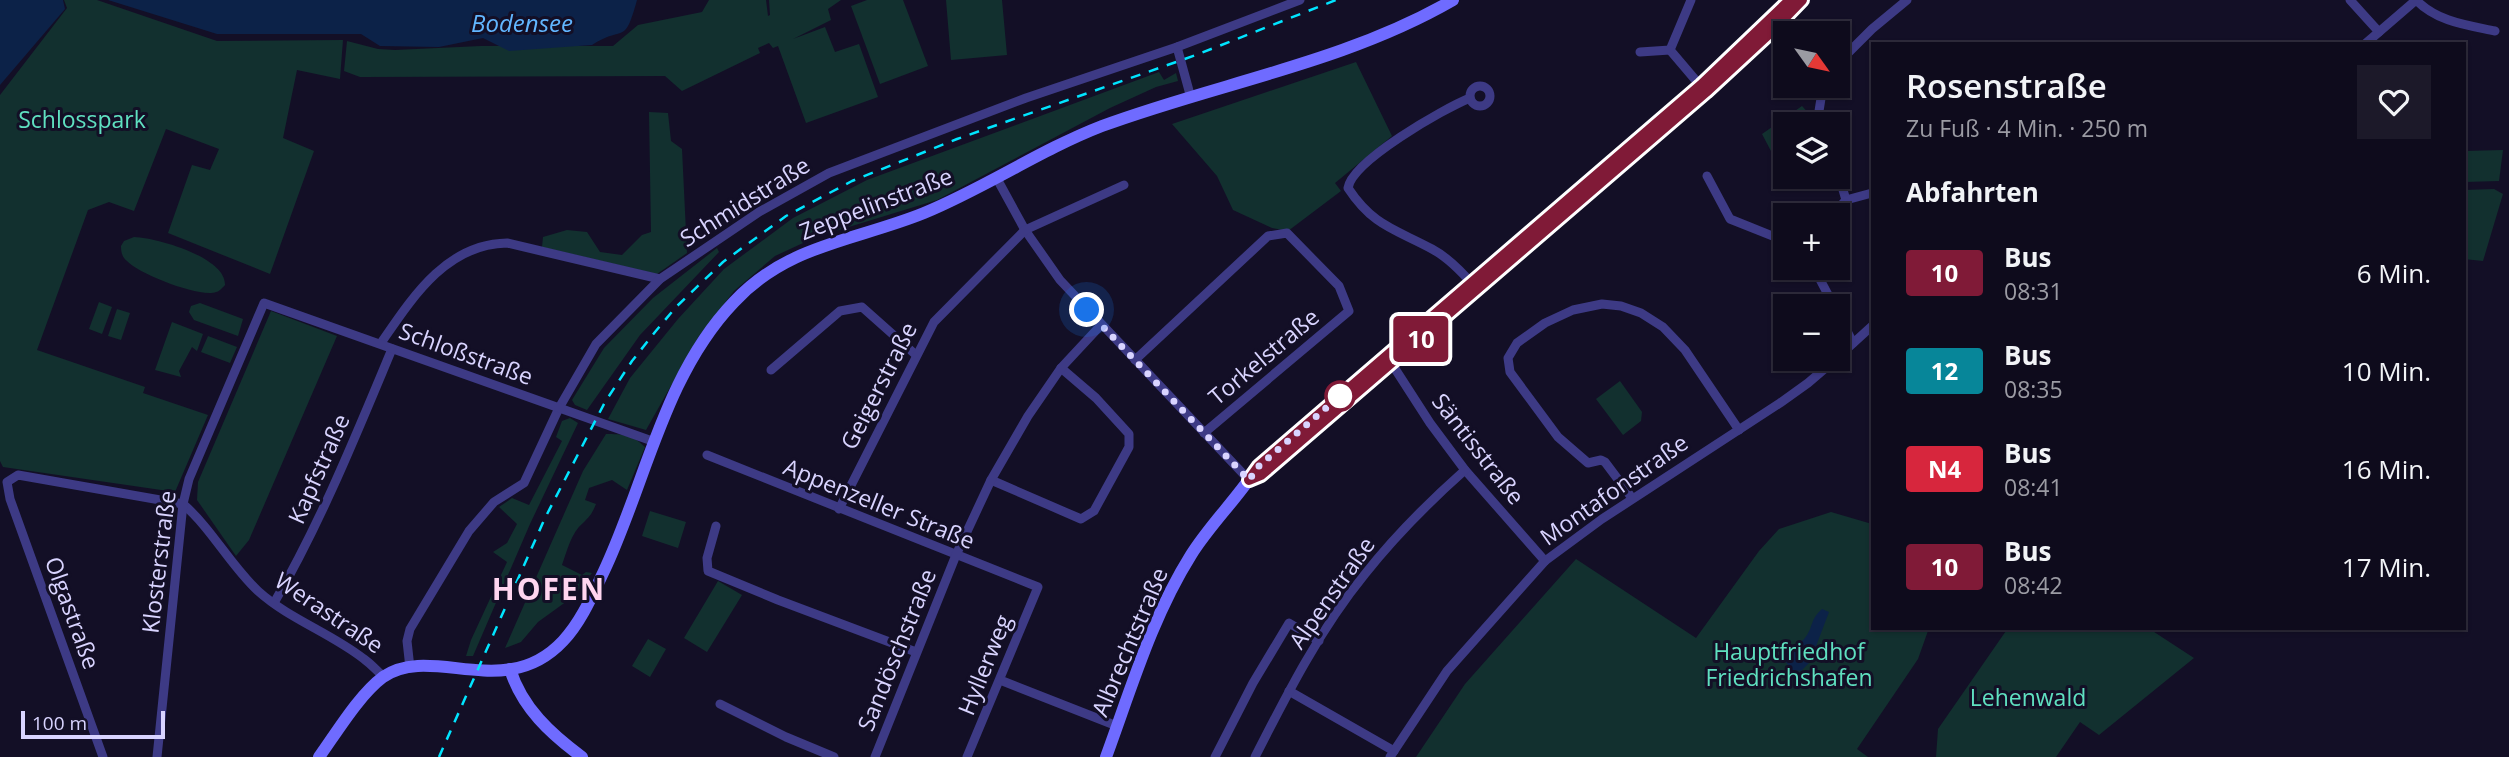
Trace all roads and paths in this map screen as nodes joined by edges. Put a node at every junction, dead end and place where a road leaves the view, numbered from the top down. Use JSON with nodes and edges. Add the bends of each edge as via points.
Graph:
{"nodes":[{"id":1,"x":1298,"y":0,"type":"edge"},
{"id":2,"x":1453,"y":0,"type":"edge"},
{"id":3,"x":1690,"y":0,"type":"edge"},
{"id":4,"x":1790,"y":0,"type":"edge"},
{"id":5,"x":1802,"y":0,"type":"edge"},
{"id":6,"x":1908,"y":0,"type":"edge"},
{"id":7,"x":2350,"y":0,"type":"edge"},
{"id":8,"x":2416,"y":0,"type":"edge"},
{"id":9,"x":2495,"y":31,"type":"dead end"},
{"id":10,"x":2379,"y":32,"type":"junction"},
{"id":11,"x":2366,"y":42,"type":"edge"},
{"id":12,"x":1177,"y":47,"type":"junction"},
{"id":13,"x":1670,"y":50,"type":"junction"},
{"id":14,"x":1850,"y":51,"type":"edge"},
{"id":15,"x":1640,"y":52,"type":"dead end"},
{"id":16,"x":1704,"y":89,"type":"junction"},
{"id":17,"x":1470,"y":98,"type":"dead end"},
{"id":18,"x":1191,"y":99,"type":"junction"},
{"id":19,"x":1707,"y":176,"type":"dead end"},
{"id":20,"x":996,"y":177,"type":"junction"},
{"id":21,"x":1124,"y":185,"type":"dead end"},
{"id":22,"x":1843,"y":189,"type":"edge"},
{"id":23,"x":1871,"y":193,"type":"edge"},
{"id":24,"x":1846,"y":200,"type":"junction"},
{"id":25,"x":1843,"y":203,"type":"edge"},
{"id":26,"x":1025,"y":230,"type":"junction"},
{"id":27,"x":1773,"y":236,"type":"edge"},
{"id":28,"x":660,"y":279,"type":"junction"},
{"id":29,"x":1475,"y":286,"type":"junction"},
{"id":30,"x":264,"y":303,"type":"joint"},
{"id":31,"x":1101,"y":325,"type":"junction"},
{"id":32,"x":1871,"y":327,"type":"edge"},
{"id":33,"x":1850,"y":337,"type":"edge"},
{"id":34,"x":381,"y":343,"type":"junction"},
{"id":35,"x":1853,"y":343,"type":"junction"},
{"id":36,"x":1850,"y":346,"type":"edge"},
{"id":37,"x":392,"y":349,"type":"junction"},
{"id":38,"x":916,"y":355,"type":"junction"},
{"id":39,"x":1135,"y":360,"type":"junction"},
{"id":40,"x":1389,"y":360,"type":"junction"},
{"id":41,"x":1061,"y":368,"type":"junction"},
{"id":42,"x":771,"y":370,"type":"dead end"},
{"id":43,"x":1822,"y":371,"type":"edge"},
{"id":44,"x":559,"y":408,"type":"junction"},
{"id":45,"x":1739,"y":430,"type":"junction"},
{"id":46,"x":1204,"y":433,"type":"junction"},
{"id":47,"x":655,"y":442,"type":"junction"},
{"id":48,"x":707,"y":455,"type":"dead end"},
{"id":49,"x":1465,"y":470,"type":"junction"},
{"id":50,"x":991,"y":480,"type":"junction"},
{"id":51,"x":1249,"y":480,"type":"junction"},
{"id":52,"x":1632,"y":498,"type":"junction"},
{"id":53,"x":183,"y":504,"type":"junction"},
{"id":54,"x":839,"y":509,"type":"junction"},
{"id":55,"x":716,"y":526,"type":"dead end"},
{"id":56,"x":956,"y":555,"type":"junction"},
{"id":57,"x":1545,"y":561,"type":"junction"},
{"id":58,"x":1038,"y":587,"type":"joint"},
{"id":59,"x":274,"y":603,"type":"junction"},
{"id":60,"x":1319,"y":641,"type":"junction"},
{"id":61,"x":916,"y":652,"type":"junction"},
{"id":62,"x":410,"y":668,"type":"junction"},
{"id":63,"x":504,"y":671,"type":"junction"},
{"id":64,"x":384,"y":677,"type":"junction"},
{"id":65,"x":1000,"y":680,"type":"junction"},
{"id":66,"x":1289,"y":691,"type":"junction"},
{"id":67,"x":720,"y":704,"type":"dead end"},
{"id":68,"x":1117,"y":726,"type":"junction"},
{"id":69,"x":1392,"y":754,"type":"edge"},
{"id":70,"x":103,"y":757,"type":"edge"},
{"id":71,"x":157,"y":757,"type":"edge"},
{"id":72,"x":319,"y":757,"type":"edge"},
{"id":73,"x":582,"y":757,"type":"edge"},
{"id":74,"x":834,"y":757,"type":"edge"},
{"id":75,"x":875,"y":757,"type":"edge"},
{"id":76,"x":967,"y":757,"type":"edge"},
{"id":77,"x":1106,"y":757,"type":"edge"},
{"id":78,"x":1215,"y":757,"type":"edge"},
{"id":79,"x":1255,"y":757,"type":"edge"}],
"edges":[{"from":1,"to":12,"type":"street","name":"Schmidstraße"},
{"from":2,"to":18,"type":"main road","name":"Zeppelinstraße","via":[[1358,45]]},
{"from":3,"to":13,"type":"street"},
{"from":4,"to":16,"type":"main road","name":"Albrechtstraße"},
{"from":5,"to":16,"type":"main road","name":"Albrechtstraße"},
{"from":6,"to":14,"type":"street"},
{"from":7,"to":10,"type":"street"},
{"from":8,"to":9,"type":"street","via":[[2442,20]]},
{"from":8,"to":10,"type":"street"},
{"from":10,"to":11,"type":"street"},
{"from":12,"to":18,"type":"street"},
{"from":12,"to":28,"type":"street","name":"Schmidstraße","via":[[1026,97],[829,173],[759,212]]},
{"from":13,"to":15,"type":"street"},
{"from":13,"to":16,"type":"street"},
{"from":16,"to":29,"type":"main road","name":"Albrechtstraße"},
{"from":17,"to":29,"type":"street","via":[[1385,148],[1349,180],[1348,188],[1368,214],[1451,261]]},
{"from":18,"to":20,"type":"main road","name":"Zeppelinstraße","via":[[1099,127]]},
{"from":19,"to":27,"type":"street","via":[[1730,219]]},
{"from":20,"to":26,"type":"street"},
{"from":20,"to":47,"type":"main road","name":"Zeppelinstraße","via":[[922,214],[815,248],[758,280],[715,323],[696,352]]},
{"from":21,"to":26,"type":"street"},
{"from":22,"to":24,"type":"street"},
{"from":23,"to":24,"type":"street"},
{"from":24,"to":25,"type":"street"},
{"from":26,"to":31,"type":"street","via":[[1060,280]]},
{"from":26,"to":38,"type":"street","name":"Geigerstraße","via":[[934,322]]},
{"from":28,"to":34,"type":"street","via":[[492,243],[467,253],[426,281]]},
{"from":28,"to":44,"type":"street","name":"Schmidstraße","via":[[596,344]]},
{"from":29,"to":40,"type":"main road","name":"Albrechtstraße"},
{"from":30,"to":34,"type":"street","name":"Schloßstraße"},
{"from":30,"to":53,"type":"street","name":"Klosterstraße","via":[[189,479]]},
{"from":31,"to":39,"type":"street"},
{"from":31,"to":41,"type":"street","name":"Sandöschstraße"},
{"from":32,"to":35,"type":"street","name":"Montafonstraße"},
{"from":33,"to":35,"type":"street"},
{"from":34,"to":37,"type":"street","name":"Schloßstraße"},
{"from":35,"to":36,"type":"street","name":"Montafonstraße"},
{"from":37,"to":44,"type":"street","name":"Schloßstraße"},
{"from":37,"to":59,"type":"street","name":"Kapfstraße","via":[[323,509]]},
{"from":38,"to":42,"type":"street","via":[[862,307],[840,311]]},
{"from":38,"to":54,"type":"street","name":"Geigerstraße"},
{"from":39,"to":46,"type":"street"},
{"from":39,"to":46,"type":"street","name":"Torkelstraße","via":[[1268,236],[1287,233],[1339,286],[1349,311]]},
{"from":40,"to":49,"type":"street","name":"Säntisstraße"},
{"from":40,"to":51,"type":"main road","name":"Albrechtstraße","via":[[1261,475]]},
{"from":41,"to":50,"type":"street","name":"Sandöschstraße"},
{"from":41,"to":50,"type":"street","via":[[1129,434],[1129,447],[1094,511],[1081,519]]},
{"from":43,"to":45,"type":"street","name":"Montafonstraße"},
{"from":44,"to":47,"type":"street","name":"Schloßstraße"},
{"from":44,"to":62,"type":"street","name":"Schmidstraße","via":[[524,483],[495,502],[469,531],[410,629]]},
{"from":45,"to":52,"type":"street","name":"Montafonstraße"},
{"from":45,"to":52,"type":"street","via":[[1674,337],[1641,313],[1602,304],[1545,323],[1517,343],[1508,358],[1510,372],[1558,438],[1588,463],[1605,462]]},
{"from":46,"to":51,"type":"street"},
{"from":47,"to":63,"type":"main road","name":"Zeppelinstraße","via":[[616,545],[571,630],[553,650]]},
{"from":48,"to":54,"type":"street","name":"Appenzeller Straße"},
{"from":49,"to":57,"type":"street","name":"Säntisstraße"},
{"from":49,"to":60,"type":"street","name":"Alpenstraße","via":[[1396,537]]},
{"from":50,"to":56,"type":"street","name":"Sandöschstraße"},
{"from":51,"to":68,"type":"main road","name":"Albrechtstraße","via":[[1203,536],[1180,573],[1161,609]]},
{"from":52,"to":57,"type":"street","name":"Montafonstraße"},
{"from":53,"to":59,"type":"street","name":"Werastraße","via":[[238,570]]},
{"from":53,"to":70,"type":"street","name":"Olgastraße","via":[[18,475],[7,482]]},
{"from":53,"to":71,"type":"street","name":"Klosterstraße"},
{"from":54,"to":56,"type":"street","name":"Appenzeller Straße"},
{"from":55,"to":61,"type":"street","via":[[708,571]]},
{"from":56,"to":58,"type":"street","name":"Appenzeller Straße"},
{"from":56,"to":61,"type":"street","name":"Sandöschstraße"},
{"from":57,"to":69,"type":"street","name":"Montafonstraße","via":[[1447,671]]},
{"from":58,"to":65,"type":"street","name":"Hyllerweg"},
{"from":59,"to":64,"type":"street","name":"Werastraße","via":[[363,658]]},
{"from":60,"to":66,"type":"street","name":"Alpenstraße"},
{"from":60,"to":78,"type":"street","via":[[1289,623]]},
{"from":61,"to":75,"type":"street","name":"Sandöschstraße"},
{"from":62,"to":63,"type":"main road","name":"Werastraße"},
{"from":62,"to":64,"type":"main road","name":"Werastraße"},
{"from":63,"to":73,"type":"main road","via":[[538,719]]},
{"from":64,"to":72,"type":"main road"},
{"from":65,"to":68,"type":"street"},
{"from":65,"to":76,"type":"street","name":"Hyllerweg"},
{"from":66,"to":69,"type":"street"},
{"from":66,"to":79,"type":"street","name":"Alpenstraße"},
{"from":67,"to":74,"type":"street"},
{"from":68,"to":77,"type":"main road","name":"Albrechtstraße"}]}
